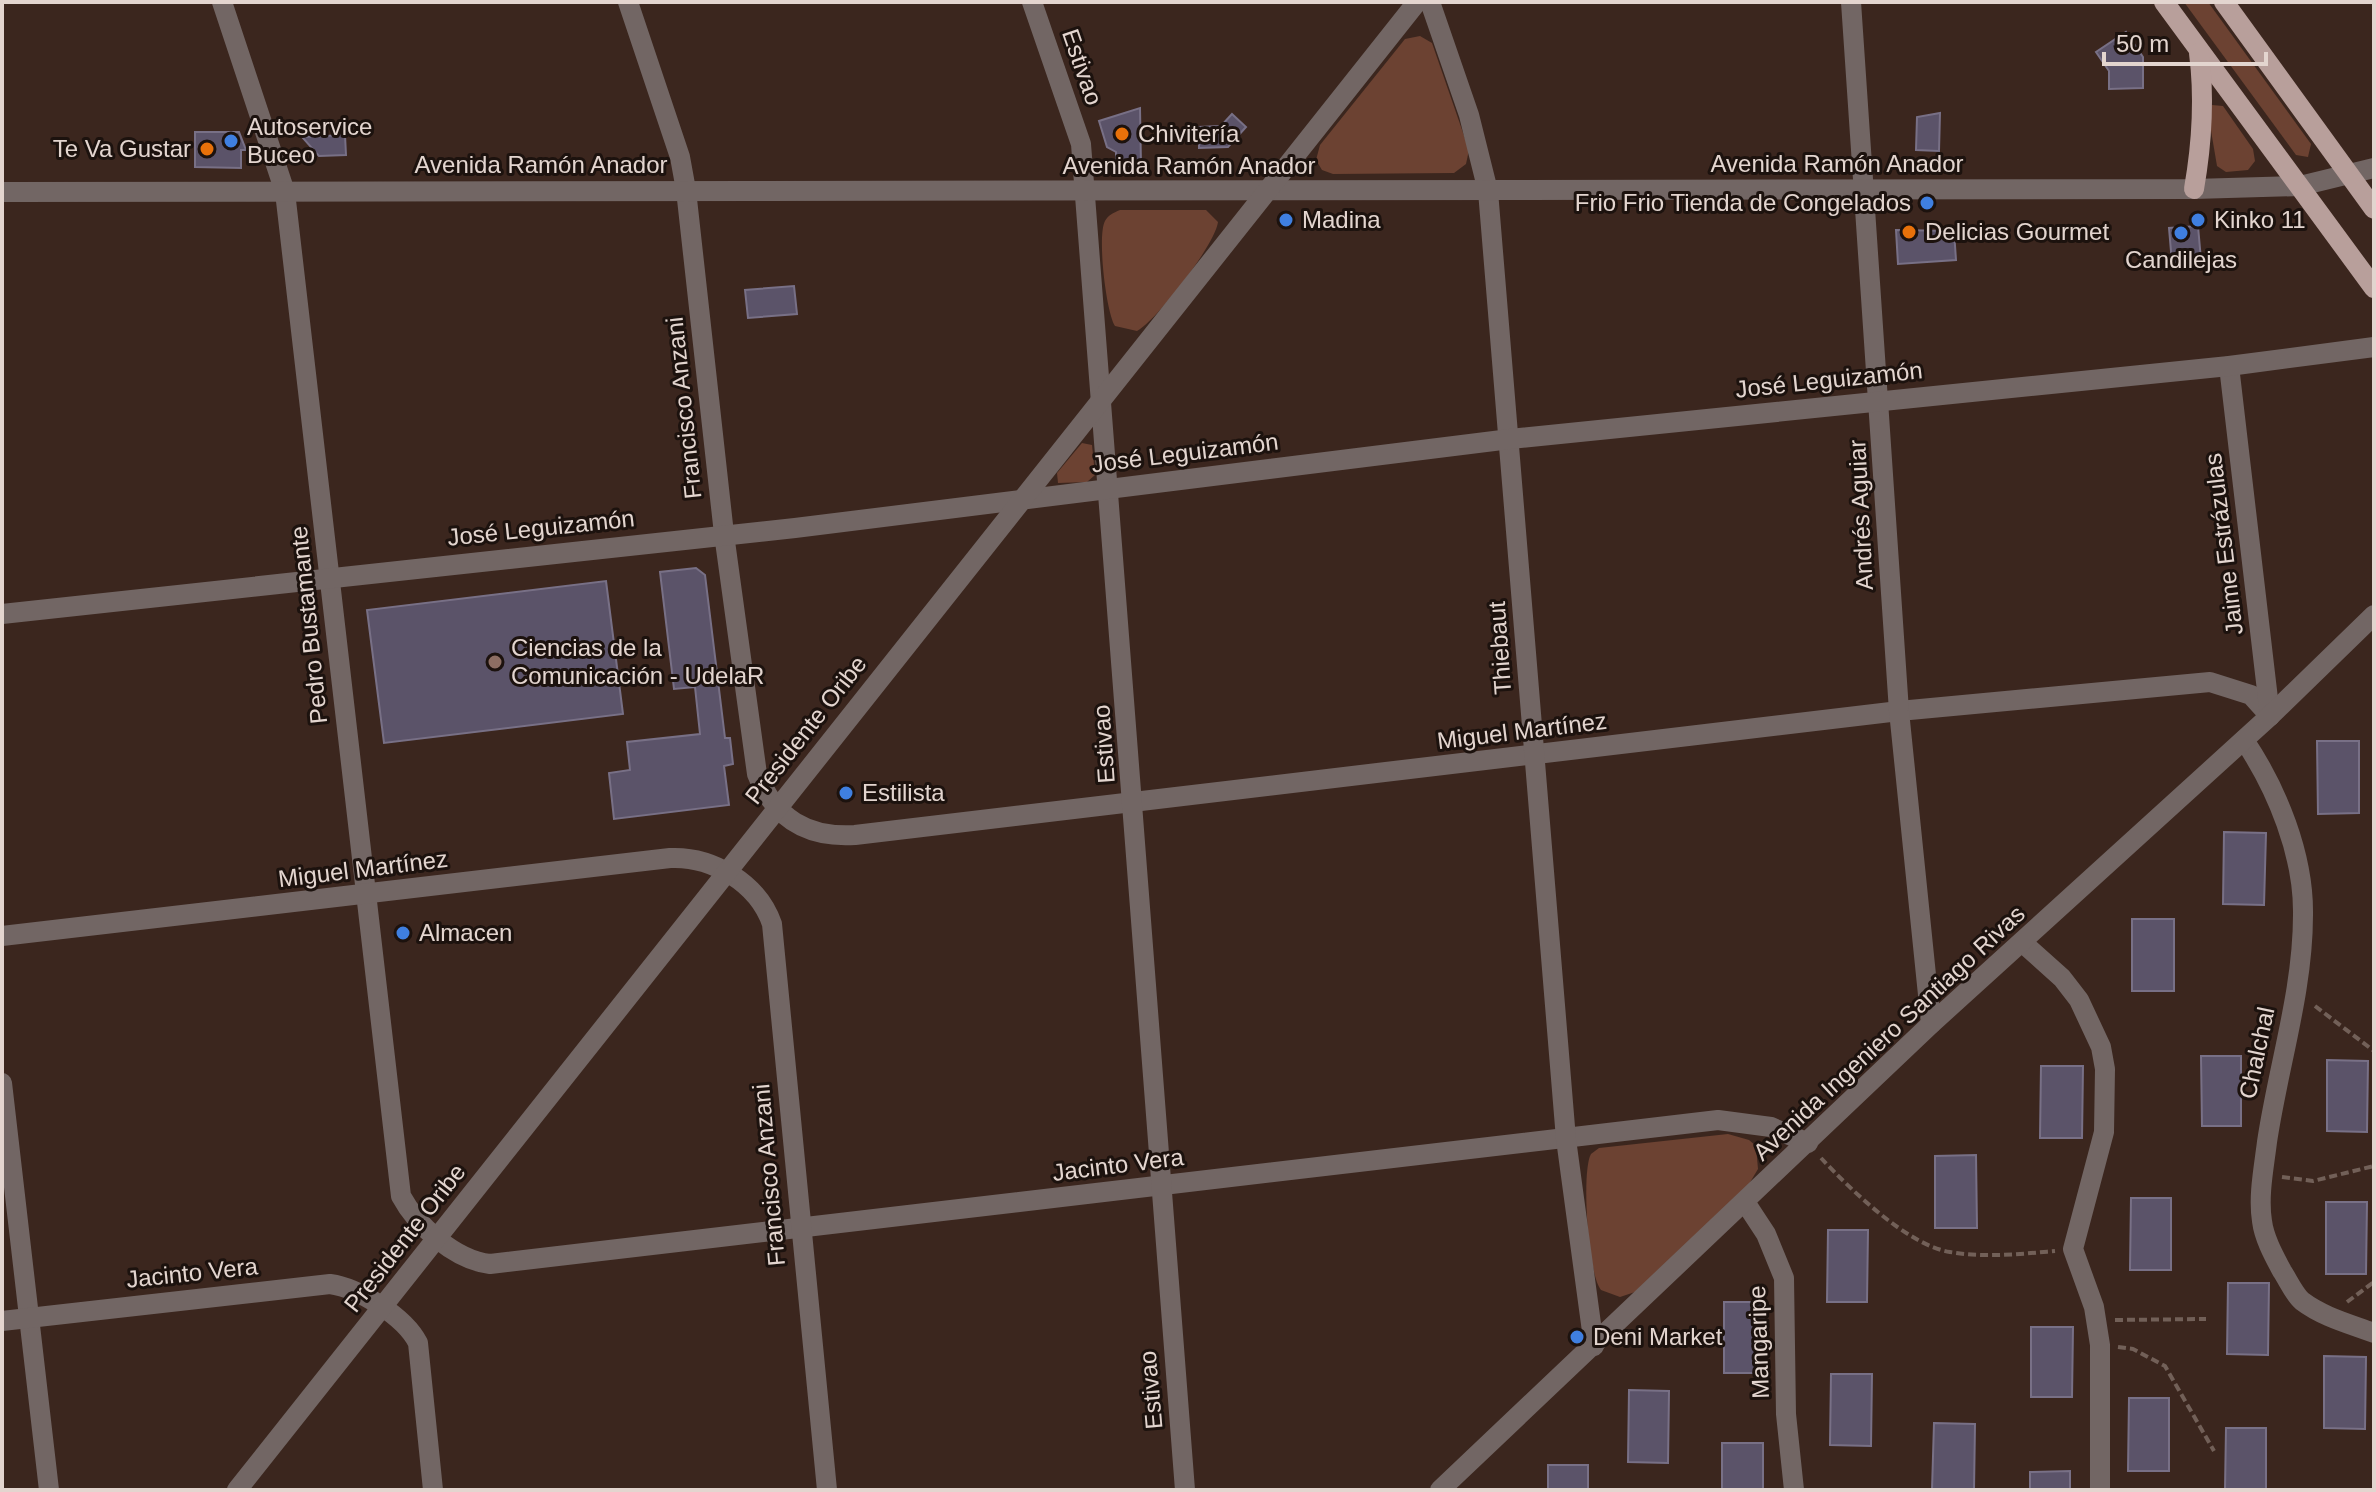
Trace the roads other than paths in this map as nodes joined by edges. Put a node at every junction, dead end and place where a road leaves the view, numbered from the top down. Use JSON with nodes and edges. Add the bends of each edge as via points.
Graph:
{"nodes":[{"id":1,"x":628,"y":2,"type":"edge"},
{"id":2,"x":1032,"y":2,"type":"edge"},
{"id":3,"x":1417,"y":2,"type":"edge"},
{"id":4,"x":1430,"y":2,"type":"edge"},
{"id":5,"x":1851,"y":2,"type":"edge"},
{"id":6,"x":2164,"y":2,"type":"edge"},
{"id":7,"x":2224,"y":2,"type":"edge"},
{"id":8,"x":229,"y":4,"type":"edge"},
{"id":9,"x":2198,"y":49,"type":"junction"},
{"id":10,"x":2374,"y":168,"type":"edge"},
{"id":11,"x":2348,"y":175,"type":"junction"},
{"id":12,"x":2300,"y":186,"type":"junction"},
{"id":13,"x":2194,"y":189,"type":"junction"},
{"id":14,"x":686,"y":190,"type":"junction"},
{"id":15,"x":1268,"y":190,"type":"junction"},
{"id":16,"x":1488,"y":191,"type":"junction"},
{"id":17,"x":1865,"y":191,"type":"junction"},
{"id":18,"x":2,"y":192,"type":"edge"},
{"id":19,"x":285,"y":192,"type":"junction"},
{"id":20,"x":1085,"y":193,"type":"junction"},
{"id":21,"x":2374,"y":209,"type":"edge"},
{"id":22,"x":2374,"y":288,"type":"edge"},
{"id":23,"x":2374,"y":347,"type":"edge"},
{"id":24,"x":2229,"y":366,"type":"junction"},
{"id":25,"x":1103,"y":398,"type":"junction"},
{"id":26,"x":1880,"y":400,"type":"junction"},
{"id":27,"x":1510,"y":439,"type":"junction"},
{"id":28,"x":1111,"y":489,"type":"junction"},
{"id":29,"x":1020,"y":500,"type":"junction"},
{"id":30,"x":724,"y":534,"type":"junction"},
{"id":31,"x":330,"y":577,"type":"junction"},
{"id":32,"x":2,"y":614,"type":"edge"},
{"id":33,"x":2374,"y":615,"type":"edge"},
{"id":34,"x":1899,"y":711,"type":"junction"},
{"id":35,"x":2270,"y":716,"type":"junction"},
{"id":36,"x":2244,"y":740,"type":"junction"},
{"id":37,"x":1535,"y":756,"type":"junction"},
{"id":38,"x":1135,"y":804,"type":"junction"},
{"id":39,"x":777,"y":809,"type":"junction"},
{"id":40,"x":728,"y":873,"type":"junction"},
{"id":41,"x":364,"y":895,"type":"junction"},
{"id":42,"x":2,"y":936,"type":"edge"},
{"id":43,"x":2023,"y":943,"type":"junction"},
{"id":44,"x":1931,"y":1024,"type":"junction"},
{"id":45,"x":2,"y":1083,"type":"edge"},
{"id":46,"x":1566,"y":1139,"type":"junction"},
{"id":47,"x":1808,"y":1143,"type":"junction"},
{"id":48,"x":1161,"y":1186,"type":"junction"},
{"id":49,"x":1745,"y":1202,"type":"junction"},
{"id":50,"x":800,"y":1227,"type":"junction"},
{"id":51,"x":438,"y":1237,"type":"junction"},
{"id":52,"x":381,"y":1310,"type":"junction"},
{"id":53,"x":29,"y":1318,"type":"junction"},
{"id":54,"x":2,"y":1321,"type":"edge"},
{"id":55,"x":2374,"y":1333,"type":"edge"},
{"id":56,"x":1594,"y":1346,"type":"junction"},
{"id":57,"x":49,"y":1490,"type":"edge"},
{"id":58,"x":237,"y":1490,"type":"edge"},
{"id":59,"x":433,"y":1490,"type":"edge"},
{"id":60,"x":827,"y":1490,"type":"edge"},
{"id":61,"x":1185,"y":1490,"type":"edge"},
{"id":62,"x":1440,"y":1490,"type":"edge"},
{"id":63,"x":1794,"y":1490,"type":"edge"},
{"id":64,"x":2100,"y":1490,"type":"edge"}],
"edges":[{"from":1,"to":14,"type":"street","name":"Francisco Anzani"},
{"from":2,"to":20,"type":"street","name":"Estivao","via":[[1081,144]]},
{"from":3,"to":15,"type":"street","name":"Presidente Oribe"},
{"from":4,"to":16,"type":"street","name":"Thiebaut","via":[[1469,115]]},
{"from":5,"to":17,"type":"street","name":"Andrés Aguiar"},
{"from":6,"to":9,"type":"main road"},
{"from":7,"to":11,"type":"main road"},
{"from":8,"to":19,"type":"street","name":"Pedro Bustamante"},
{"from":9,"to":12,"type":"main road"},
{"from":9,"to":13,"type":"main road","via":[[2204,90]]},
{"from":10,"to":11,"type":"street","name":"Avenida Ramón Anador"},
{"from":11,"to":12,"type":"street","name":"Avenida Ramón Anador"},
{"from":11,"to":21,"type":"main road"},
{"from":12,"to":13,"type":"street","name":"Avenida Ramón Anador"},
{"from":12,"to":22,"type":"main road"},
{"from":13,"to":17,"type":"street","name":"Avenida Ramón Anador"},
{"from":14,"to":19,"type":"street","name":"Avenida Ramón Anador"},
{"from":14,"to":20,"type":"street","name":"Avenida Ramón Anador"},
{"from":14,"to":30,"type":"street","name":"Francisco Anzani"},
{"from":15,"to":16,"type":"street","name":"Avenida Ramón Anador"},
{"from":15,"to":20,"type":"street","name":"Avenida Ramón Anador"},
{"from":15,"to":25,"type":"street","name":"Presidente Oribe"},
{"from":16,"to":17,"type":"street","name":"Avenida Ramón Anador"},
{"from":16,"to":27,"type":"street","name":"Thiebaut"},
{"from":17,"to":26,"type":"street","name":"Andrés Aguiar"},
{"from":18,"to":19,"type":"street","name":"Avenida Ramón Anador"},
{"from":19,"to":31,"type":"street","name":"Pedro Bustamante"},
{"from":20,"to":25,"type":"street","name":"Estivao"},
{"from":23,"to":24,"type":"street","name":"José Leguizamón"},
{"from":24,"to":26,"type":"street","name":"José Leguizamón"},
{"from":24,"to":35,"type":"street","name":"Jaime Estrázulas"},
{"from":25,"to":28,"type":"street","name":"Estivao"},
{"from":25,"to":29,"type":"street","name":"Presidente Oribe"},
{"from":26,"to":27,"type":"street","name":"José Leguizamón"},
{"from":26,"to":34,"type":"street","name":"Andrés Aguiar"},
{"from":27,"to":28,"type":"street","name":"José Leguizamón"},
{"from":27,"to":37,"type":"street","name":"Thiebaut"},
{"from":28,"to":29,"type":"street","name":"José Leguizamón"},
{"from":28,"to":38,"type":"street","name":"Estivao"},
{"from":29,"to":30,"type":"street","name":"José Leguizamón"},
{"from":29,"to":39,"type":"street","name":"Presidente Oribe"},
{"from":30,"to":31,"type":"street","name":"José Leguizamón"},
{"from":30,"to":39,"type":"street","name":"Francisco Anzani","via":[[757,774]]},
{"from":31,"to":32,"type":"street","name":"José Leguizamón"},
{"from":31,"to":41,"type":"street","name":"Pedro Bustamante"},
{"from":33,"to":35,"type":"street","name":"Avenida Ingeniero Santiago Rivas"},
{"from":34,"to":35,"type":"street","name":"Miguel Martínez","via":[[2210,682],[2251,695]]},
{"from":34,"to":37,"type":"street","name":"Miguel Martínez"},
{"from":34,"to":44,"type":"street","name":"Andrés Aguiar"},
{"from":35,"to":36,"type":"street","name":"Avenida Ingeniero Santiago Rivas"},
{"from":36,"to":43,"type":"street","name":"Avenida Ingeniero Santiago Rivas"},
{"from":36,"to":55,"type":"street","name":"Chalchal","via":[[2266,773],[2301,878],[2303,925],[2296,995],[2275,1087],[2262,1221],[2273,1254],[2300,1300]]},
{"from":37,"to":38,"type":"street","name":"Miguel Martínez"},
{"from":37,"to":46,"type":"street","name":"Thiebaut"},
{"from":38,"to":39,"type":"street","name":"Miguel Martínez","via":[[833,836],[812,833]]},
{"from":38,"to":48,"type":"street","name":"Estivao"},
{"from":39,"to":40,"type":"street","name":"Presidente Oribe"},
{"from":40,"to":41,"type":"street","name":"Miguel Martínez","via":[[688,857],[670,858]]},
{"from":40,"to":50,"type":"street","name":"Francisco Anzani","via":[[761,901],[772,924]]},
{"from":40,"to":51,"type":"street","name":"Presidente Oribe"},
{"from":41,"to":42,"type":"street","name":"Miguel Martínez"},
{"from":41,"to":51,"type":"street","name":"Pedro Bustamante","via":[[401,1196],[409,1211]]},
{"from":43,"to":44,"type":"street","name":"Avenida Ingeniero Santiago Rivas"},
{"from":43,"to":64,"type":"street","via":[[2079,1000],[2101,1047],[2105,1069],[2104,1132],[2073,1249],[2100,1345]]},
{"from":44,"to":47,"type":"street","name":"Avenida Ingeniero Santiago Rivas"},
{"from":45,"to":53,"type":"street"},
{"from":46,"to":47,"type":"street","name":"Jacinto Vera","via":[[1735,1120],[1771,1127]]},
{"from":46,"to":48,"type":"street","name":"Jacinto Vera"},
{"from":46,"to":56,"type":"street","name":"Thiebaut"},
{"from":47,"to":49,"type":"street","name":"Avenida Ingeniero Santiago Rivas"},
{"from":48,"to":50,"type":"street","name":"Jacinto Vera"},
{"from":48,"to":61,"type":"street","name":"Estivao"},
{"from":49,"to":56,"type":"street","name":"Avenida Ingeniero Santiago Rivas"},
{"from":49,"to":63,"type":"street","name":"Mangaripe","via":[[1766,1234],[1784,1278],[1786,1414]]},
{"from":50,"to":51,"type":"street","name":"Jacinto Vera","via":[[490,1264],[470,1259]]},
{"from":50,"to":60,"type":"street","name":"Francisco Anzani"},
{"from":51,"to":52,"type":"street","name":"Presidente Oribe"},
{"from":52,"to":53,"type":"street","name":"Jacinto Vera","via":[[344,1286],[330,1284]]},
{"from":52,"to":58,"type":"street","name":"Presidente Oribe"},
{"from":52,"to":59,"type":"street","via":[[412,1332],[418,1343]]},
{"from":53,"to":54,"type":"street","name":"Jacinto Vera"},
{"from":53,"to":57,"type":"street"},
{"from":56,"to":62,"type":"street","name":"Avenida Ingeniero Santiago Rivas"}]}
